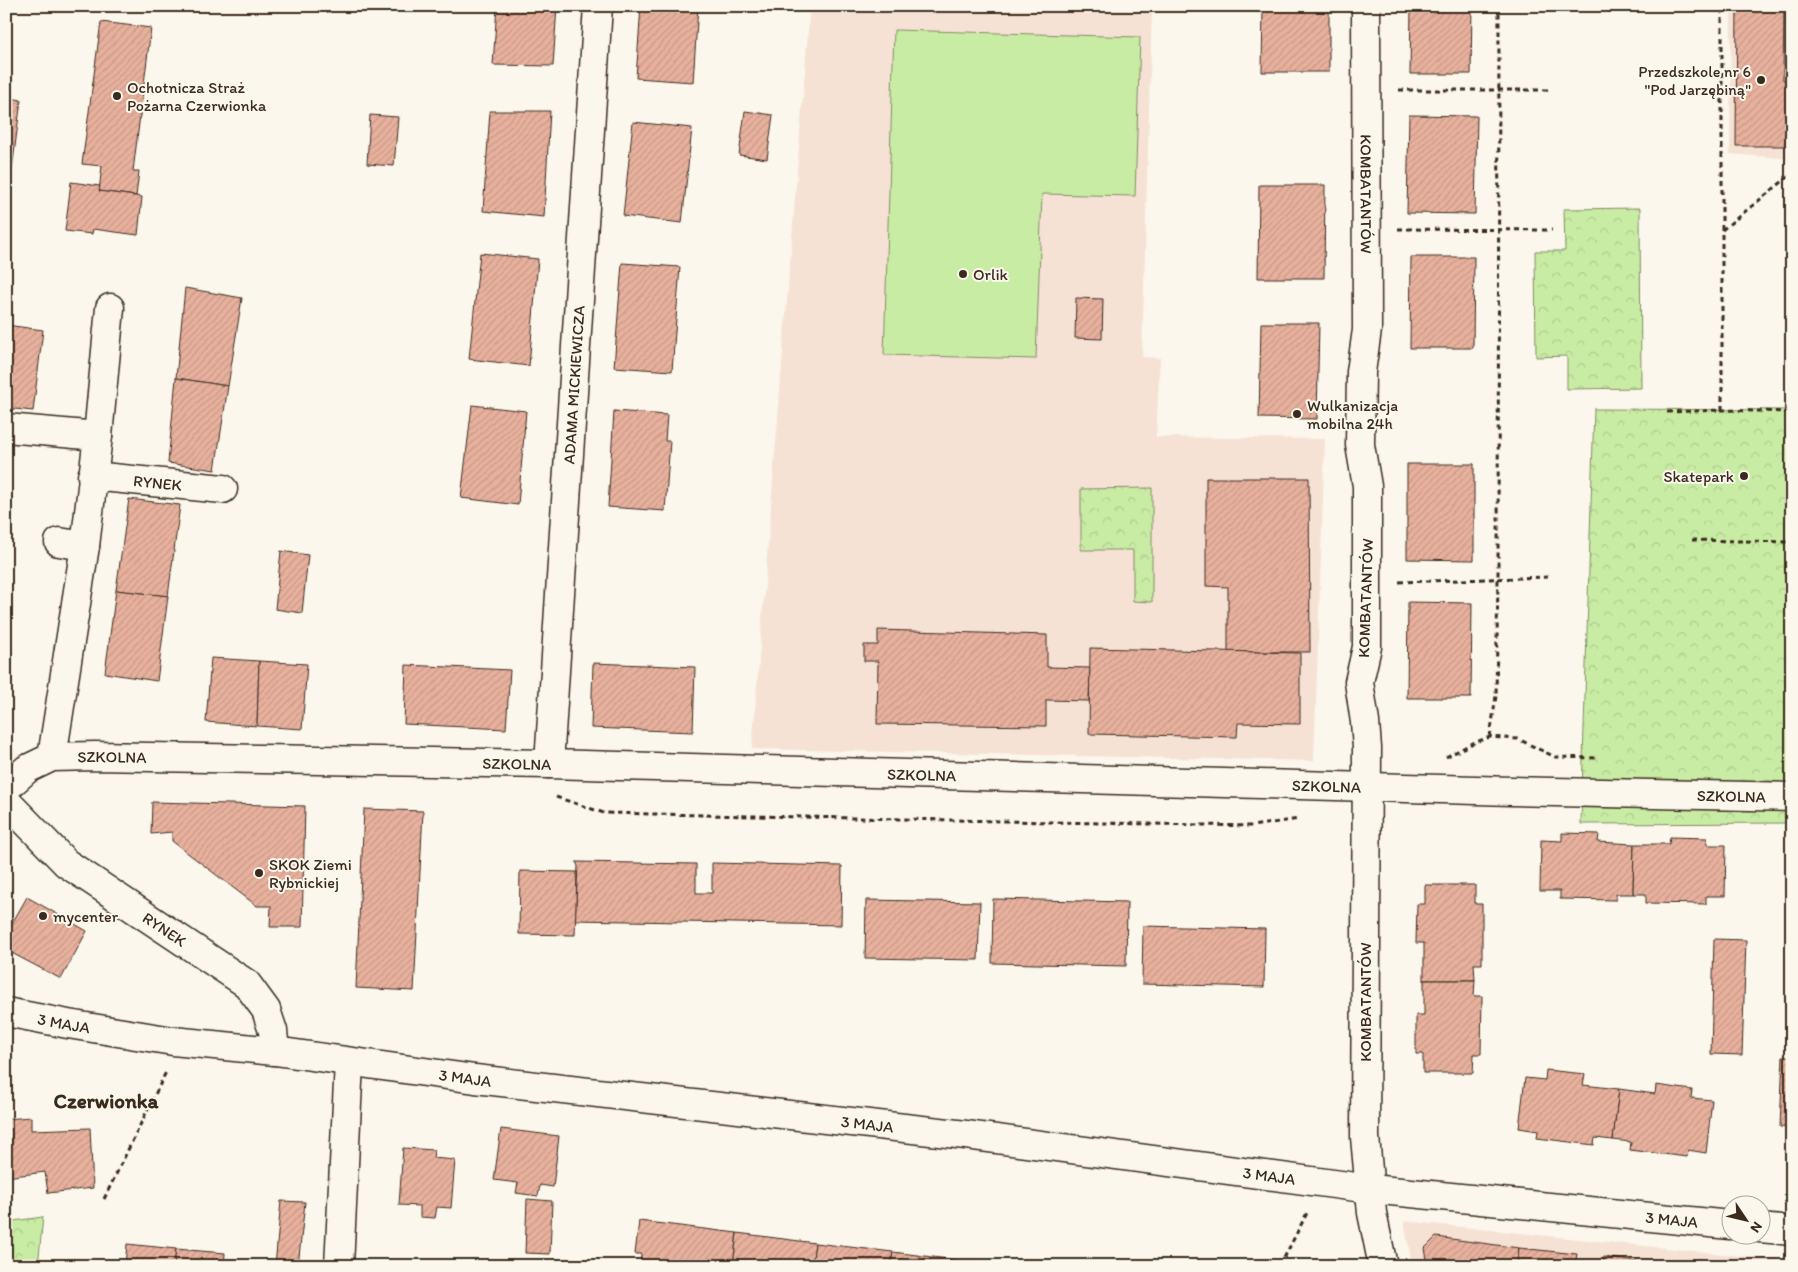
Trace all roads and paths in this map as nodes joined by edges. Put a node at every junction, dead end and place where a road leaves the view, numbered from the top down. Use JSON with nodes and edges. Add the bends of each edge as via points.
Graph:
{"nodes":[{"id":1,"x":598,"y":6,"type":"edge"},
{"id":2,"x":1366,"y":6,"type":"edge"},
{"id":3,"x":1498,"y":6,"type":"edge"},
{"id":4,"x":1722,"y":6,"type":"edge"},
{"id":5,"x":1397,"y":90,"type":"dead end"},
{"id":6,"x":1550,"y":90,"type":"dead end"},
{"id":7,"x":1499,"y":91,"type":"junction"},
{"id":8,"x":1792,"y":174,"type":"edge"},
{"id":9,"x":1397,"y":229,"type":"dead end"},
{"id":10,"x":1498,"y":230,"type":"junction"},
{"id":11,"x":1552,"y":230,"type":"dead end"},
{"id":12,"x":1722,"y":230,"type":"junction"},
{"id":13,"x":110,"y":308,"type":"dead end"},
{"id":14,"x":1491,"y":410,"type":"dead end"},
{"id":15,"x":1498,"y":410,"type":"junction"},
{"id":16,"x":1722,"y":410,"type":"junction"},
{"id":17,"x":1667,"y":412,"type":"dead end"},
{"id":18,"x":1792,"y":412,"type":"edge"},
{"id":19,"x":6,"y":428,"type":"edge"},
{"id":20,"x":98,"y":436,"type":"junction"},
{"id":21,"x":92,"y":476,"type":"junction"},
{"id":22,"x":223,"y":489,"type":"dead end"},
{"id":23,"x":1692,"y":540,"type":"dead end"},
{"id":24,"x":1792,"y":542,"type":"edge"},
{"id":25,"x":1548,"y":577,"type":"dead end"},
{"id":26,"x":1498,"y":580,"type":"junction"},
{"id":27,"x":1396,"y":582,"type":"dead end"},
{"id":28,"x":1490,"y":737,"type":"junction"},
{"id":29,"x":52,"y":757,"type":"junction"},
{"id":30,"x":1444,"y":758,"type":"dead end"},
{"id":31,"x":1596,"y":758,"type":"dead end"},
{"id":32,"x":549,"y":764,"type":"junction"},
{"id":33,"x":1366,"y":787,"type":"junction"},
{"id":34,"x":6,"y":788,"type":"edge"},
{"id":35,"x":1792,"y":797,"type":"edge"},
{"id":36,"x":6,"y":801,"type":"edge"},
{"id":37,"x":1302,"y":818,"type":"dead end"},
{"id":38,"x":6,"y":1012,"type":"edge"},
{"id":39,"x":173,"y":1041,"type":"junction"},
{"id":40,"x":275,"y":1051,"type":"junction"},
{"id":41,"x":349,"y":1062,"type":"junction"},
{"id":42,"x":1371,"y":1189,"type":"junction"},
{"id":43,"x":104,"y":1199,"type":"dead end"},
{"id":44,"x":1308,"y":1213,"type":"dead end"},
{"id":45,"x":1720,"y":1224,"type":"edge"},
{"id":46,"x":1770,"y":1229,"type":"edge"},
{"id":47,"x":1792,"y":1231,"type":"edge"},
{"id":48,"x":339,"y":1266,"type":"edge"},
{"id":49,"x":1280,"y":1266,"type":"edge"},
{"id":50,"x":1383,"y":1266,"type":"edge"}],
"edges":[{"from":1,"to":32,"type":"street","name":"ADAMA MICKIEWICZA"},
{"from":2,"to":33,"type":"street","name":"KOMBATANTÓW","via":[[1367,330],[1360,372],[1360,445],[1367,486],[1367,647],[1359,682],[1365,722]]},
{"from":3,"to":7,"type":"path"},
{"from":4,"to":12,"type":"path"},
{"from":5,"to":7,"type":"path"},
{"from":6,"to":7,"type":"path"},
{"from":7,"to":10,"type":"path"},
{"from":8,"to":12,"type":"path"},
{"from":9,"to":10,"type":"path"},
{"from":10,"to":11,"type":"path"},
{"from":10,"to":15,"type":"path"},
{"from":12,"to":16,"type":"path"},
{"from":13,"to":20,"type":"street"},
{"from":14,"to":15,"type":"path"},
{"from":15,"to":26,"type":"path"},
{"from":16,"to":17,"type":"path"},
{"from":16,"to":18,"type":"path"},
{"from":19,"to":20,"type":"street"},
{"from":20,"to":21,"type":"street"},
{"from":21,"to":22,"type":"street","name":"RYNEK"},
{"from":21,"to":29,"type":"street","via":[[72,544]]},
{"from":23,"to":24,"type":"path"},
{"from":25,"to":26,"type":"path"},
{"from":26,"to":27,"type":"path"},
{"from":26,"to":28,"type":"path","via":[[1496,696]]},
{"from":28,"to":30,"type":"path"},
{"from":28,"to":31,"type":"path","via":[[1518,739],[1555,757]]},
{"from":29,"to":32,"type":"street","name":"SZKOLNA"},
{"from":29,"to":34,"type":"street","via":[[27,769]]},
{"from":32,"to":33,"type":"street","name":"SZKOLNA"},
{"from":32,"to":37,"type":"path","via":[[549,795],[604,813],[1252,826]]},
{"from":33,"to":35,"type":"street","name":"SZKOLNA"},
{"from":33,"to":42,"type":"street","name":"KOMBATANTÓW","via":[[1365,1137]]},
{"from":36,"to":40,"type":"street","name":"RYNEK","via":[[66,862],[247,984],[266,1010]]},
{"from":38,"to":39,"type":"street","name":"3 MAJA"},
{"from":39,"to":40,"type":"street","name":"3 MAJA"},
{"from":39,"to":43,"type":"path","via":[[166,1073]]},
{"from":40,"to":41,"type":"street","name":"3 MAJA"},
{"from":41,"to":42,"type":"street","name":"3 MAJA","via":[[966,1135]]},
{"from":41,"to":48,"type":"street"},
{"from":42,"to":45,"type":"street","name":"3 MAJA"},
{"from":42,"to":50,"type":"street","name":"KOMBATANTÓW","via":[[1372,1213]]},
{"from":44,"to":49,"type":"path"},
{"from":46,"to":47,"type":"street"}]}
